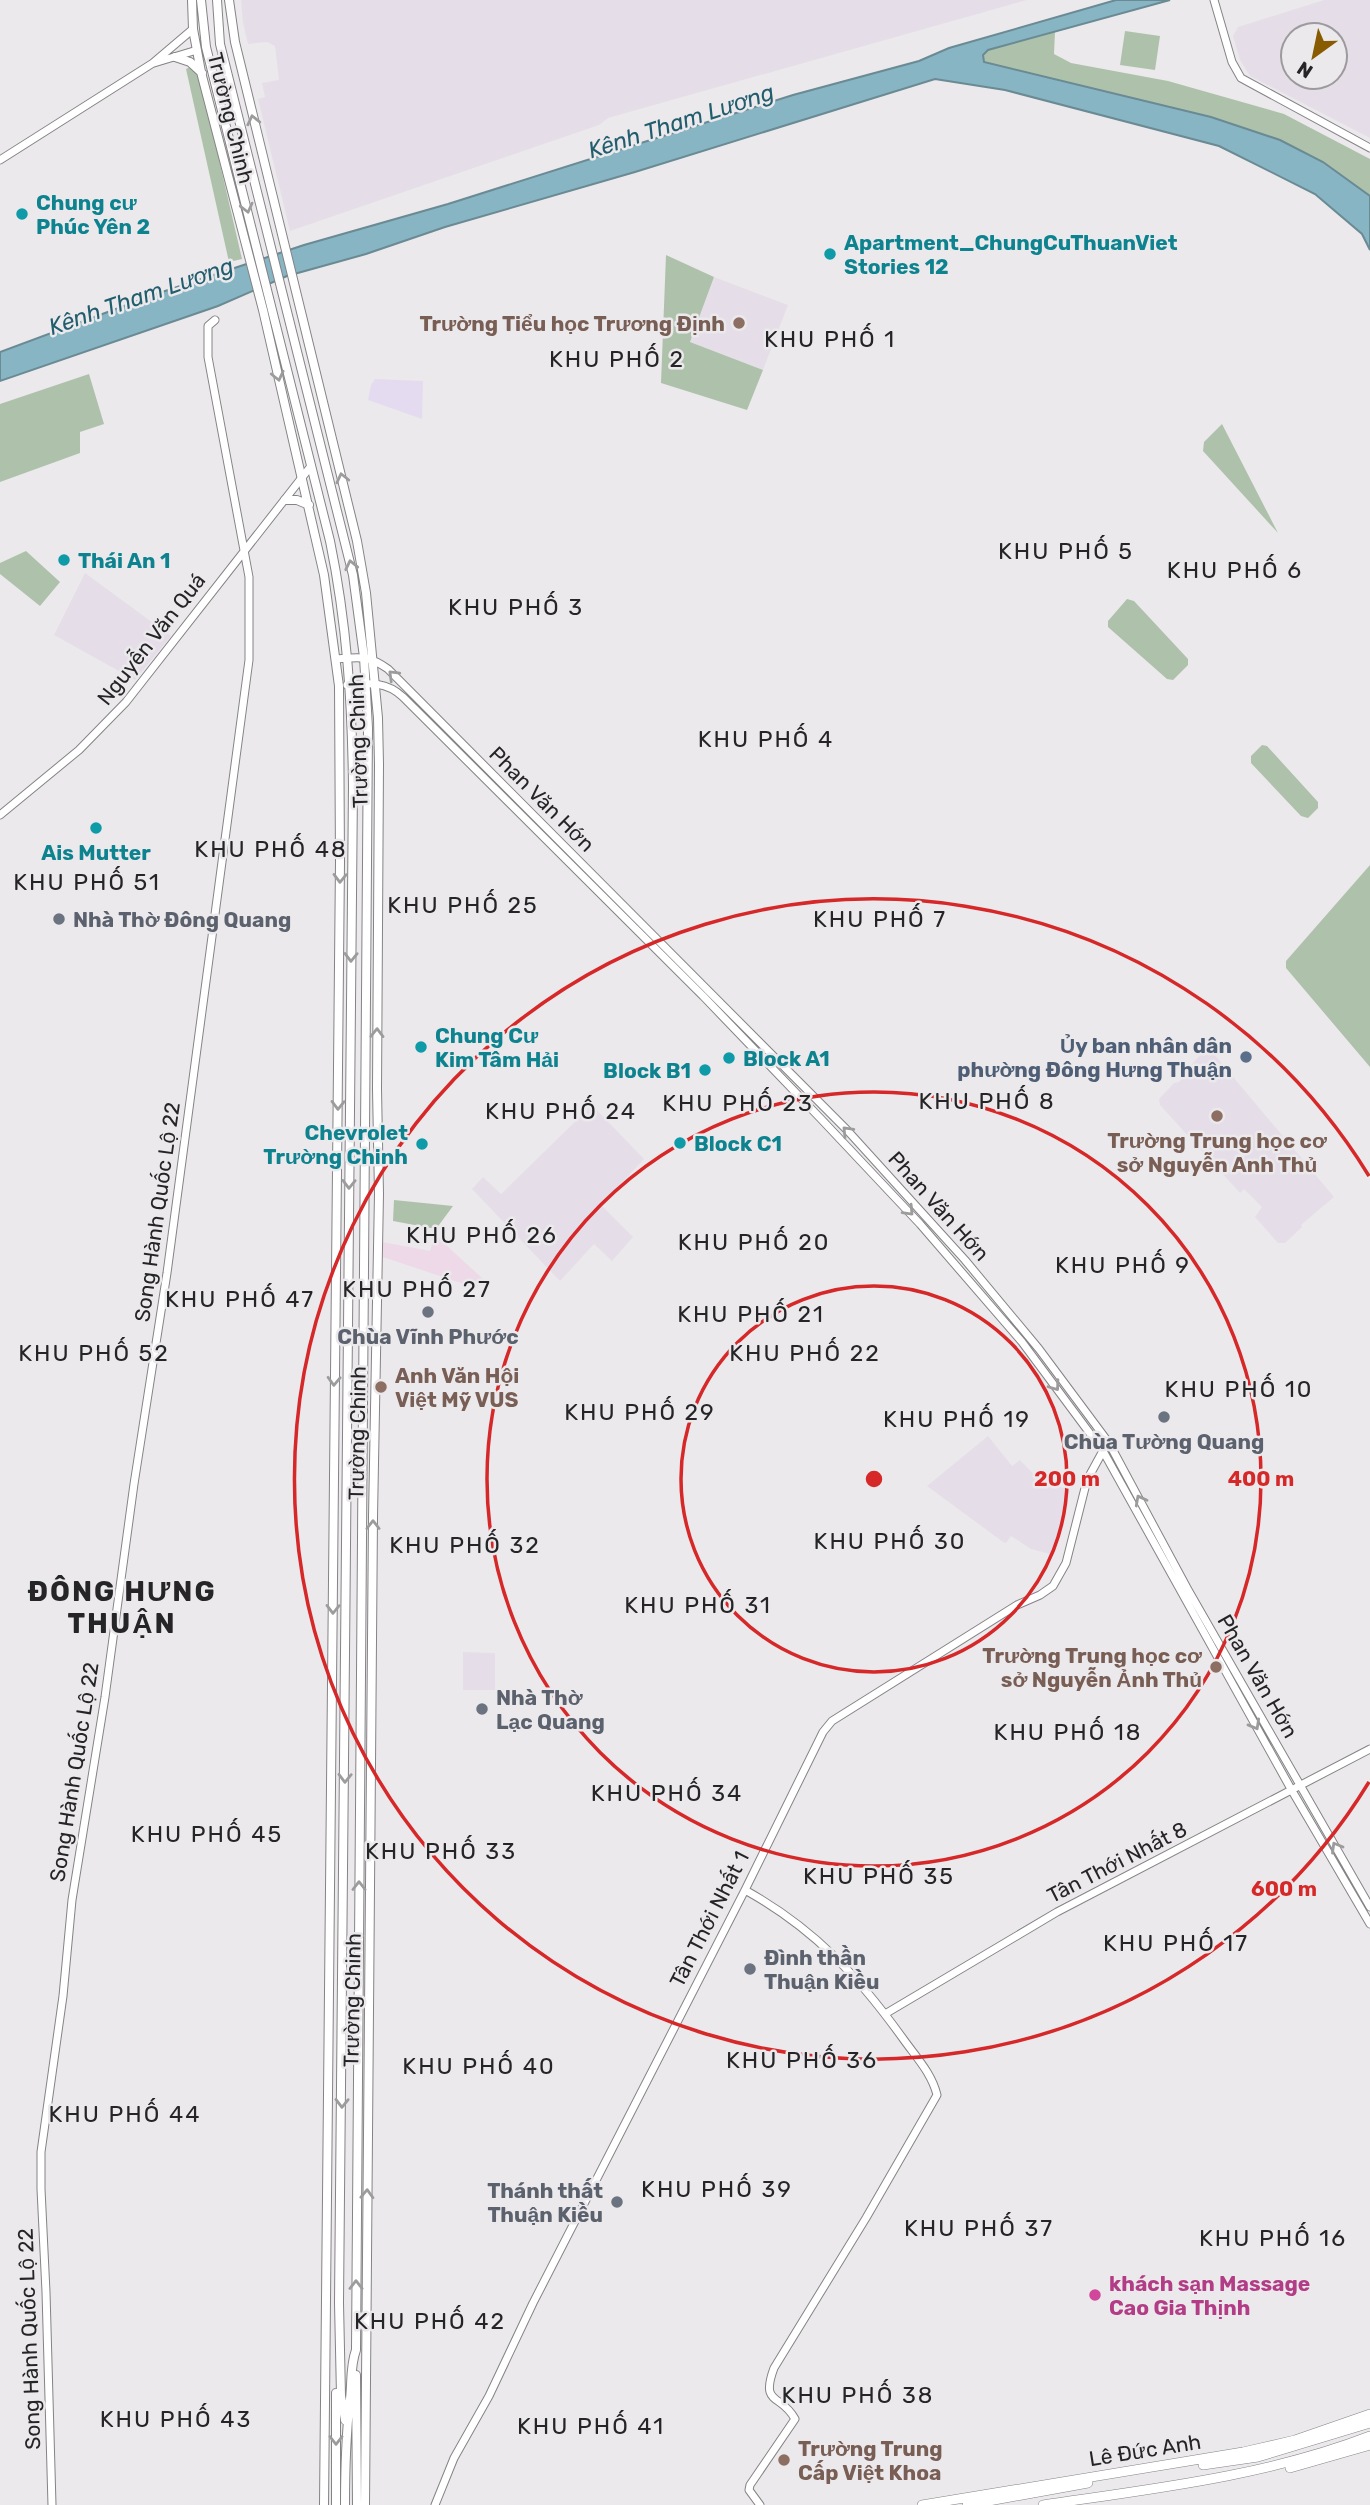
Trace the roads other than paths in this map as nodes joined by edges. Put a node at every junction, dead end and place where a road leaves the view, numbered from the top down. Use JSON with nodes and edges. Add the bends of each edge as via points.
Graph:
{"nodes":[{"id":1,"x":192,"y":0,"type":"edge"},
{"id":2,"x":201,"y":0,"type":"edge"},
{"id":3,"x":217,"y":0,"type":"edge"},
{"id":4,"x":229,"y":0,"type":"edge"},
{"id":5,"x":1214,"y":0,"type":"edge"},
{"id":6,"x":231,"y":23,"type":"junction"},
{"id":7,"x":219,"y":24,"type":"junction"},
{"id":8,"x":203,"y":27,"type":"junction"},
{"id":9,"x":193,"y":29,"type":"junction"},
{"id":10,"x":235,"y":42,"type":"junction"},
{"id":11,"x":220,"y":44,"type":"junction"},
{"id":12,"x":206,"y":47,"type":"junction"},
{"id":13,"x":197,"y":50,"type":"junction"},
{"id":14,"x":175,"y":57,"type":"junction"},
{"id":15,"x":153,"y":63,"type":"junction"},
{"id":16,"x":201,"y":72,"type":"junction"},
{"id":17,"x":218,"y":90,"type":"junction"},
{"id":18,"x":1370,"y":148,"type":"edge"},
{"id":19,"x":0,"y":160,"type":"edge"},
{"id":20,"x":264,"y":165,"type":"junction"},
{"id":21,"x":253,"y":168,"type":"junction"},
{"id":22,"x":238,"y":170,"type":"junction"},
{"id":23,"x":226,"y":173,"type":"junction"},
{"id":24,"x":215,"y":320,"type":"dead end"},
{"id":25,"x":311,"y":466,"type":"junction"},
{"id":26,"x":302,"y":478,"type":"junction"},
{"id":27,"x":285,"y":500,"type":"junction"},
{"id":28,"x":309,"y":505,"type":"junction"},
{"id":29,"x":245,"y":549,"type":"junction"},
{"id":30,"x":366,"y":593,"type":"junction"},
{"id":31,"x":356,"y":594,"type":"junction"},
{"id":32,"x":368,"y":657,"type":"junction"},
{"id":33,"x":349,"y":658,"type":"junction"},
{"id":34,"x":337,"y":659,"type":"junction"},
{"id":35,"x":370,"y":684,"type":"junction"},
{"id":36,"x":351,"y":685,"type":"junction"},
{"id":37,"x":339,"y":686,"type":"junction"},
{"id":38,"x":516,"y":804,"type":"junction"},
{"id":39,"x":0,"y":815,"type":"edge"},
{"id":40,"x":1109,"y":1443,"type":"junction"},
{"id":41,"x":1103,"y":1451,"type":"junction"},
{"id":42,"x":332,"y":1710,"type":"junction"},
{"id":43,"x":345,"y":1710,"type":"junction"},
{"id":44,"x":360,"y":1710,"type":"junction"},
{"id":45,"x":372,"y":1711,"type":"junction"},
{"id":46,"x":1370,"y":1749,"type":"edge"},
{"id":47,"x":1300,"y":1785,"type":"junction"},
{"id":48,"x":1292,"y":1789,"type":"junction"},
{"id":49,"x":745,"y":1890,"type":"junction"},
{"id":50,"x":1370,"y":1907,"type":"edge"},
{"id":51,"x":1370,"y":1924,"type":"edge"},
{"id":52,"x":885,"y":2014,"type":"junction"},
{"id":53,"x":339,"y":2303,"type":"junction"},
{"id":54,"x":356,"y":2331,"type":"junction"},
{"id":55,"x":339,"y":2348,"type":"junction"},
{"id":56,"x":356,"y":2350,"type":"junction"},
{"id":57,"x":365,"y":2361,"type":"junction"},
{"id":58,"x":327,"y":2364,"type":"junction"},
{"id":59,"x":1370,"y":2414,"type":"edge"},
{"id":60,"x":1370,"y":2423,"type":"edge"},
{"id":61,"x":346,"y":2426,"type":"junction"},
{"id":62,"x":1370,"y":2435,"type":"edge"},
{"id":63,"x":1370,"y":2445,"type":"edge"},
{"id":64,"x":1271,"y":2449,"type":"junction"},
{"id":65,"x":52,"y":2505,"type":"edge"},
{"id":66,"x":324,"y":2505,"type":"edge"},
{"id":67,"x":335,"y":2505,"type":"edge"},
{"id":68,"x":345,"y":2505,"type":"edge"},
{"id":69,"x":357,"y":2505,"type":"edge"},
{"id":70,"x":365,"y":2505,"type":"edge"},
{"id":71,"x":435,"y":2505,"type":"edge"},
{"id":72,"x":760,"y":2505,"type":"edge"},
{"id":73,"x":922,"y":2505,"type":"edge"},
{"id":74,"x":967,"y":2505,"type":"edge"},
{"id":75,"x":1043,"y":2505,"type":"edge"},
{"id":76,"x":1078,"y":2505,"type":"edge"}],
"edges":[{"from":1,"to":9,"type":"main road","name":"Trường Chinh"},
{"from":2,"to":8,"type":"main road","name":"Trường Chinh"},
{"from":3,"to":7,"type":"main road","name":"Trường Chinh"},
{"from":4,"to":6,"type":"main road","name":"Trường Chinh"},
{"from":5,"to":18,"type":"street","via":[[1230,58],[1241,78]]},
{"from":6,"to":7,"type":"main road"},
{"from":6,"to":10,"type":"main road","name":"Trường Chinh"},
{"from":7,"to":8,"type":"main road"},
{"from":7,"to":11,"type":"main road","name":"Trường Chinh"},
{"from":8,"to":9,"type":"main road"},
{"from":8,"to":12,"type":"main road","name":"Trường Chinh"},
{"from":9,"to":13,"type":"main road","name":"Trường Chinh"},
{"from":9,"to":15,"type":"street"},
{"from":10,"to":11,"type":"main road"},
{"from":20,"to":10,"type":"main road","name":"Trường Chinh","one_way":true},
{"from":11,"to":12,"type":"main road"},
{"from":11,"to":21,"type":"main road","name":"Trường Chinh"},
{"from":12,"to":13,"type":"main road"},
{"from":12,"to":17,"type":"main road","name":"Trường Chinh"},
{"from":13,"to":14,"type":"street"},
{"from":13,"to":16,"type":"main road","name":"Trường Chinh"},
{"from":14,"to":15,"type":"street"},
{"from":14,"to":16,"type":"main road"},
{"from":15,"to":19,"type":"street"},
{"from":16,"to":17,"type":"main road"},
{"from":16,"to":23,"type":"main road","name":"Trường Chinh"},
{"from":17,"to":22,"type":"main road","name":"Trường Chinh"},
{"from":20,"to":21,"type":"main road"},
{"from":30,"to":20,"type":"main road","name":"Trường Chinh","one_way":true},
{"from":31,"to":21,"type":"main road","name":"Trường Chinh","one_way":true},
{"from":22,"to":23,"type":"main road"},
{"from":22,"to":25,"type":"main road","name":"Trường Chinh","one_way":true},
{"from":23,"to":26,"type":"main road","name":"Trường Chinh","one_way":true},
{"from":24,"to":29,"type":"street","via":[[208,327],[208,358]]},
{"from":25,"to":26,"type":"street","name":"Nguyễn Văn Quá"},
{"from":25,"to":33,"type":"main road","name":"Trường Chinh","via":[[342,601]]},
{"from":26,"to":27,"type":"street","name":"Nguyễn Văn Quá"},
{"from":26,"to":28,"type":"main road","name":"Trường Chinh"},
{"from":27,"to":28,"type":"main road"},
{"from":27,"to":29,"type":"street","name":"Nguyễn Văn Quá"},
{"from":28,"to":34,"type":"main road","name":"Trường Chinh"},
{"from":29,"to":39,"type":"street","name":"Nguyễn Văn Quá","via":[[100,732]]},
{"from":29,"to":65,"type":"street","name":"Song Hành Quốc Lộ 22","via":[[250,660],[231,811],[72,1900],[41,2152]]},
{"from":30,"to":31,"type":"main road"},
{"from":30,"to":32,"type":"main road","name":"Trường Chinh"},
{"from":31,"to":32,"type":"main road","name":"Trường Chinh"},
{"from":32,"to":33,"type":"street"},
{"from":32,"to":35,"type":"main road","name":"Trường Chinh"},
{"from":38,"to":32,"type":"street","name":"Phan Văn Hớn","one_way":true,"via":[[388,669]]},
{"from":33,"to":34,"type":"street"},
{"from":33,"to":36,"type":"main road","name":"Trường Chinh"},
{"from":34,"to":37,"type":"main road","name":"Trường Chinh"},
{"from":35,"to":36,"type":"street"},
{"from":35,"to":38,"type":"street","name":"Phan Văn Hớn","via":[[394,689]]},
{"from":35,"to":44,"type":"main road","name":"Trường Chinh"},
{"from":45,"to":35,"type":"main road","name":"Trường Chinh","one_way":true,"via":[[379,764]]},
{"from":36,"to":37,"type":"street"},
{"from":36,"to":43,"type":"main road","name":"Trường Chinh","one_way":true},
{"from":37,"to":42,"type":"main road","name":"Trường Chinh","one_way":true},
{"from":40,"to":38,"type":"street","name":"Phan Văn Hớn","one_way":true,"via":[[965,1260],[847,1130]]},
{"from":38,"to":41,"type":"street","name":"Phan Văn Hớn","one_way":true,"via":[[904,1206],[1022,1342]]},
{"from":40,"to":41,"type":"street","name":"Tân Thới Nhất 1"},
{"from":47,"to":40,"type":"street","name":"Phan Văn Hớn","one_way":true},
{"from":41,"to":48,"type":"street","name":"Phan Văn Hớn","one_way":true},
{"from":41,"to":49,"type":"street","name":"Tân Thới Nhất 1","via":[[1087,1480],[1066,1563],[1053,1586],[832,1721]]},
{"from":42,"to":43,"type":"main road"},
{"from":42,"to":58,"type":"main road","name":"Trường Chinh"},
{"from":43,"to":44,"type":"main road"},
{"from":43,"to":53,"type":"main road","name":"Trường Chinh","one_way":true},
{"from":44,"to":45,"type":"main road"},
{"from":54,"to":44,"type":"main road","name":"Trường Chinh","one_way":true},
{"from":57,"to":45,"type":"main road","name":"Trường Chinh","one_way":true},
{"from":46,"to":47,"type":"street","name":"Tân Thới Nhất 8"},
{"from":47,"to":48,"type":"street","name":"Tân Thới Nhất 8"},
{"from":50,"to":47,"type":"street","name":"Phan Văn Hớn","one_way":true},
{"from":48,"to":51,"type":"street","name":"Phan Văn Hớn"},
{"from":48,"to":52,"type":"street","name":"Tân Thới Nhất 8","via":[[1057,1912]]},
{"from":49,"to":52,"type":"street","via":[[812,1934]]},
{"from":49,"to":71,"type":"street","name":"Tân Thới Nhất 1","via":[[454,2458]]},
{"from":52,"to":72,"type":"street","via":[[933,2081],[936,2095],[775,2368],[769,2393],[794,2419],[750,2484]]},
{"from":53,"to":55,"type":"main road","name":"Trường Chinh"},
{"from":53,"to":58,"type":"main road","name":"Trường Chinh"},
{"from":54,"to":56,"type":"main road","name":"Trường Chinh"},
{"from":54,"to":57,"type":"main road","name":"Trường Chinh"},
{"from":55,"to":61,"type":"main road","name":"Trường Chinh"},
{"from":55,"to":67,"type":"main road","one_way":true},
{"from":56,"to":61,"type":"main road","name":"Trường Chinh"},
{"from":56,"to":69,"type":"main road"},
{"from":57,"to":70,"type":"main road","name":"Trường Chinh"},
{"from":58,"to":66,"type":"main road","name":"Trường Chinh"},
{"from":59,"to":64,"type":"highway","name":"Lê Đức Anh"},
{"from":60,"to":64,"type":"highway","name":"Lê Đức Anh"},
{"from":61,"to":68,"type":"main road","name":"Trường Chinh"},
{"from":62,"to":75,"type":"highway","name":"Lê Đức Anh","via":[[1261,2469]]},
{"from":63,"to":76,"type":"highway","name":"Lê Đức Anh","via":[[1303,2465]]},
{"from":64,"to":73,"type":"highway","name":"Lê Đức Anh"},
{"from":64,"to":74,"type":"highway","name":"Lê Đức Anh"}]}
